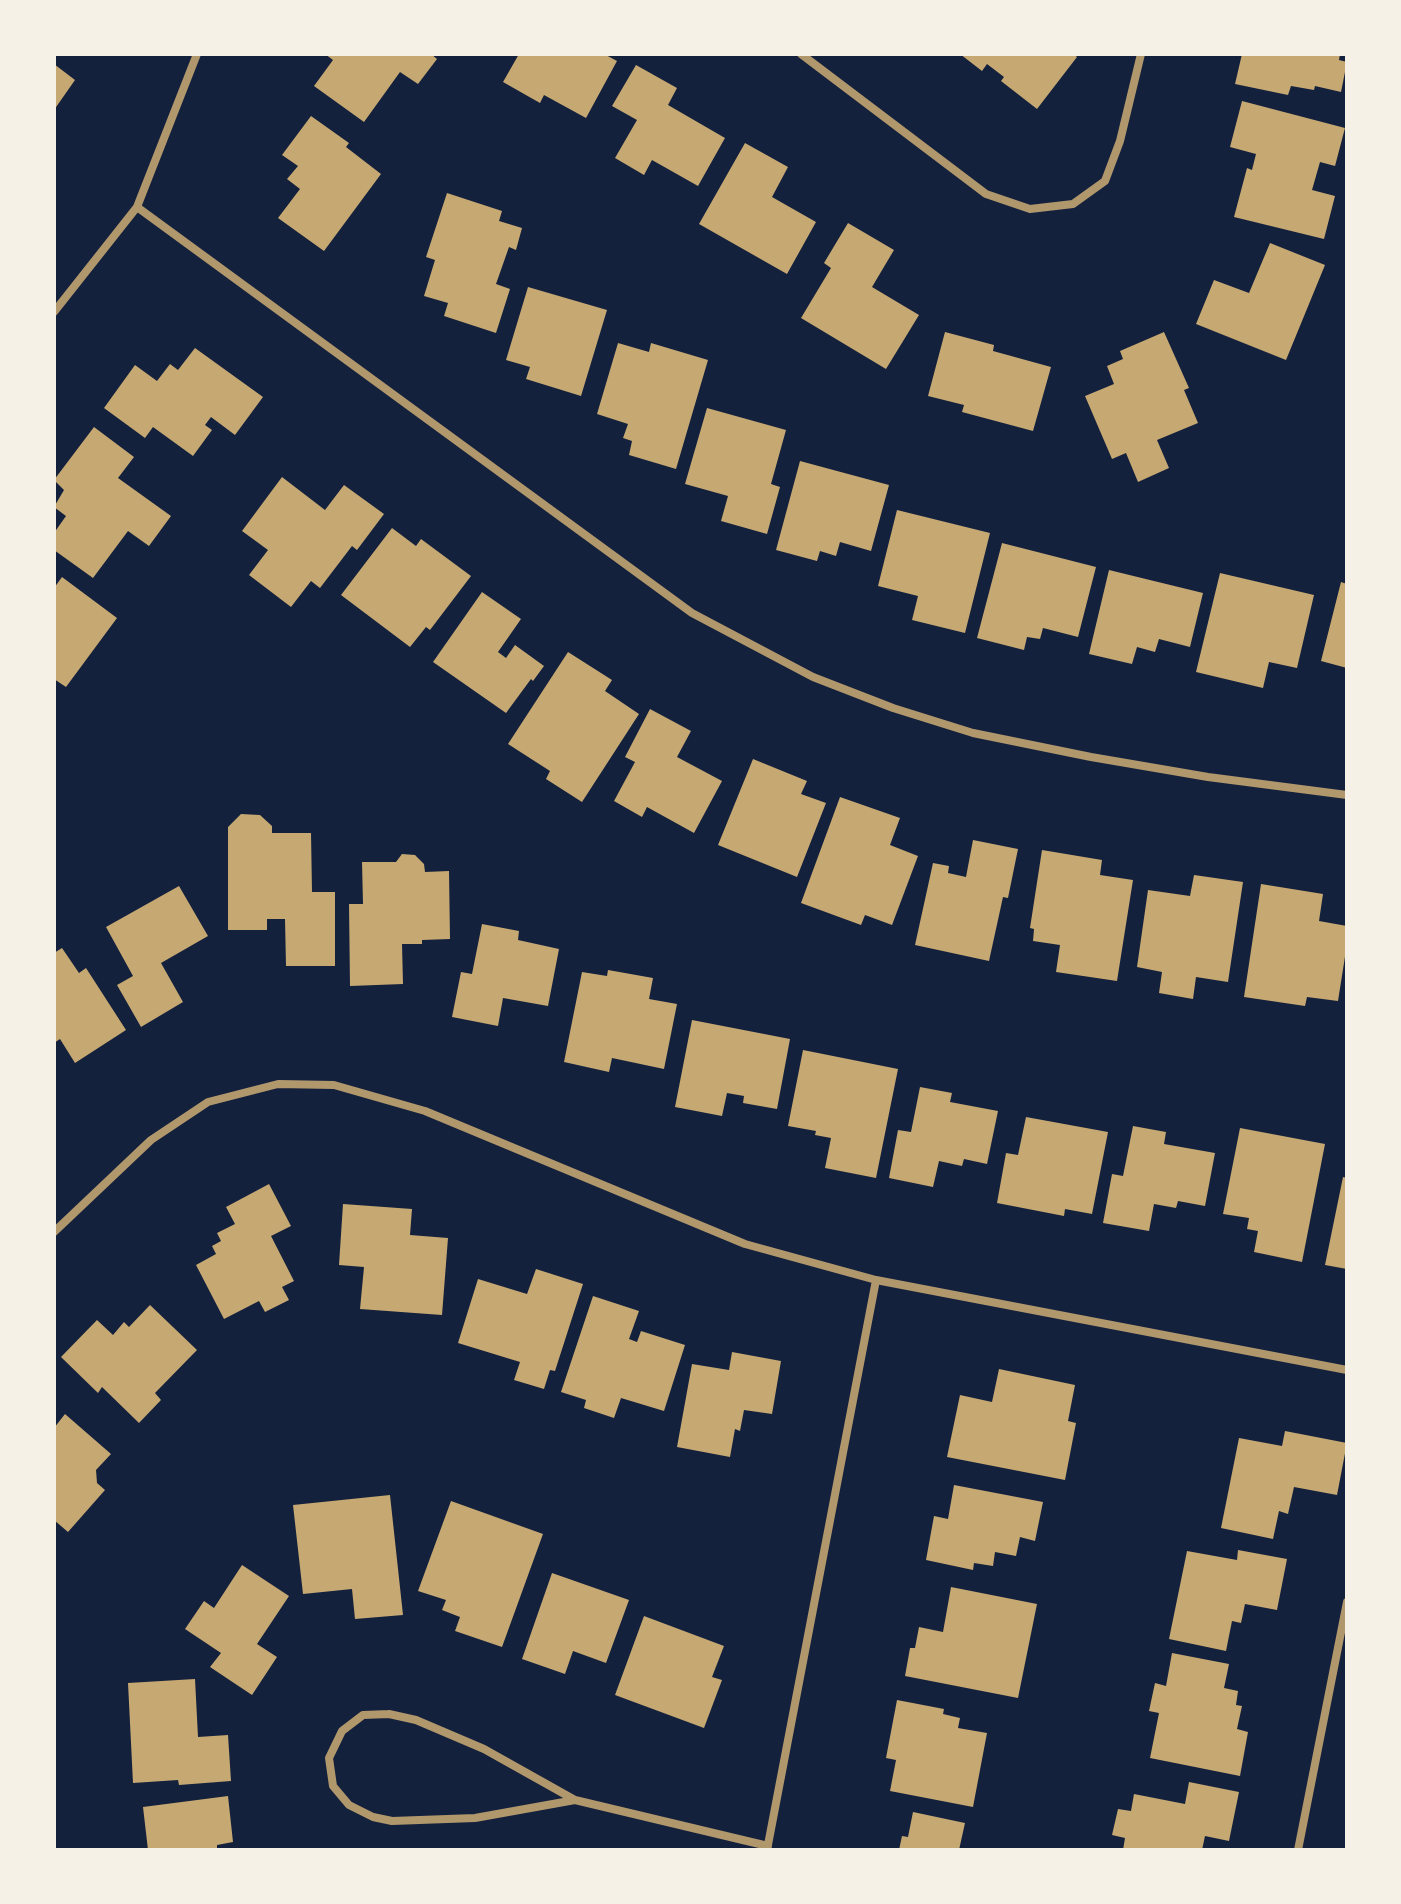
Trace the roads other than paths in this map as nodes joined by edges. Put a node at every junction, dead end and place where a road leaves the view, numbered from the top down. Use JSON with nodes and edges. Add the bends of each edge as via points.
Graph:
{"nodes":[{"id":1,"x":197,"y":54,"type":"edge"},
{"id":2,"x":801,"y":54,"type":"edge"},
{"id":3,"x":1141,"y":54,"type":"edge"},
{"id":4,"x":137,"y":207,"type":"junction"},
{"id":5,"x":54,"y":312,"type":"edge"},
{"id":6,"x":1347,"y":795,"type":"edge"},
{"id":7,"x":54,"y":1232,"type":"edge"},
{"id":8,"x":876,"y":1280,"type":"junction"},
{"id":9,"x":1347,"y":1370,"type":"edge"},
{"id":10,"x":1347,"y":1602,"type":"edge"},
{"id":11,"x":575,"y":1800,"type":"junction"},
{"id":12,"x":768,"y":1848,"type":"edge"},
{"id":13,"x":1298,"y":1850,"type":"edge"}],
"edges":[{"from":1,"to":4,"type":"street"},
{"from":2,"to":3,"type":"street","via":[[986,194],[1030,209],[1073,204],[1105,181]]},
{"from":4,"to":5,"type":"street"},
{"from":4,"to":6,"type":"street","via":[[692,613],[813,677],[973,733],[1208,777]]},
{"from":7,"to":8,"type":"street","via":[[151,1140],[208,1102],[278,1084],[334,1085],[425,1111],[745,1244]]},
{"from":8,"to":9,"type":"street"},
{"from":8,"to":12,"type":"street"},
{"from":10,"to":13,"type":"street"},
{"from":11,"to":11,"type":"street","via":[[484,1749],[389,1714],[363,1715],[342,1731],[329,1758],[333,1786],[349,1805],[392,1821],[475,1818]]},
{"from":11,"to":12,"type":"street"}]}
